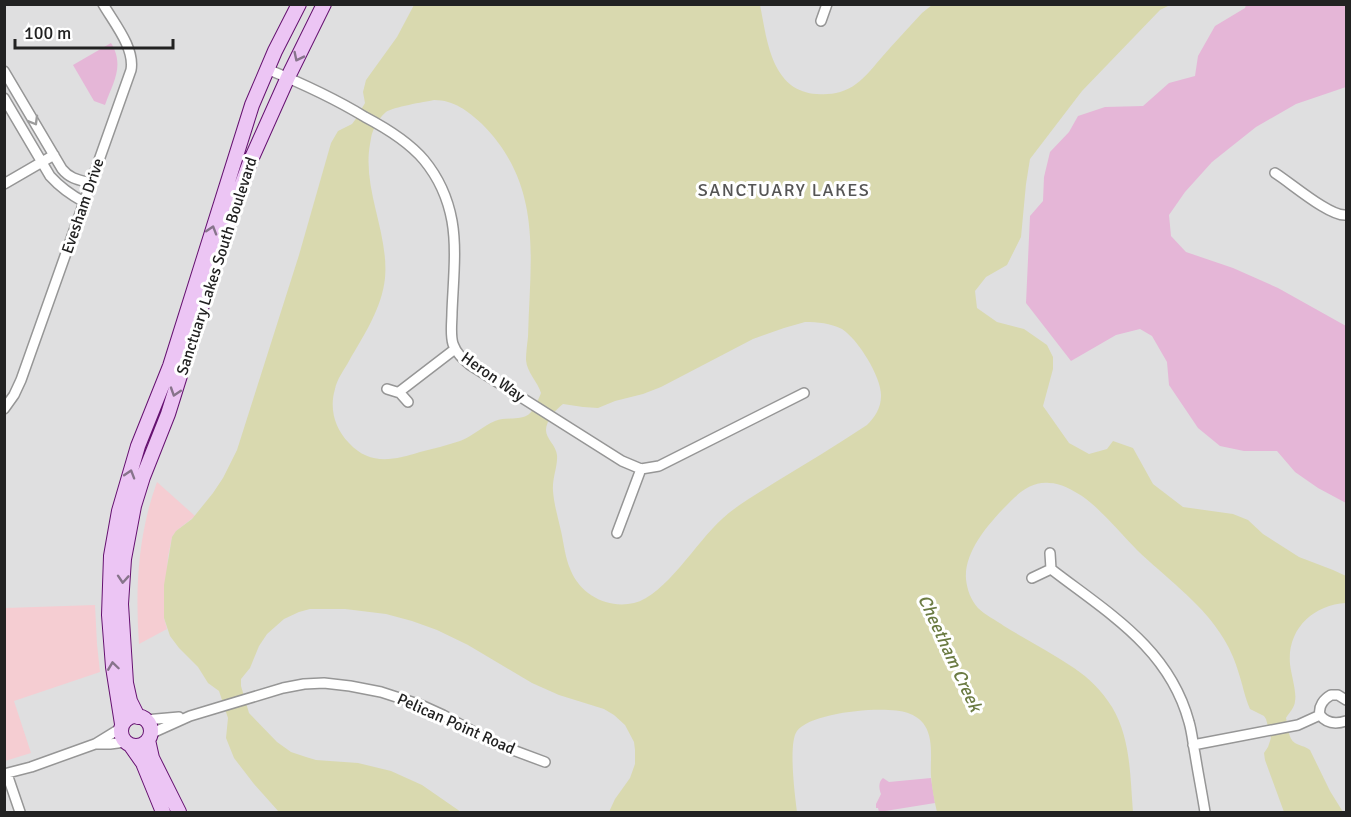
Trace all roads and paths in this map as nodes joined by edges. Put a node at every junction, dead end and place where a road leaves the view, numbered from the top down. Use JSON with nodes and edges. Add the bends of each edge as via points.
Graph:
{"nodes":[{"id":1,"x":104,"y":4,"type":"edge"},
{"id":2,"x":299,"y":4,"type":"edge"},
{"id":3,"x":324,"y":4,"type":"edge"},
{"id":4,"x":827,"y":4,"type":"edge"},
{"id":5,"x":821,"y":21,"type":"dead end"},
{"id":6,"x":267,"y":69,"type":"junction"},
{"id":7,"x":4,"y":71,"type":"edge"},
{"id":8,"x":288,"y":77,"type":"junction"},
{"id":9,"x":4,"y":98,"type":"edge"},
{"id":10,"x":54,"y":155,"type":"junction"},
{"id":11,"x":42,"y":162,"type":"junction"},
{"id":12,"x":1275,"y":173,"type":"dead end"},
{"id":13,"x":91,"y":183,"type":"junction"},
{"id":14,"x":4,"y":184,"type":"edge"},
{"id":15,"x":84,"y":202,"type":"junction"},
{"id":16,"x":1347,"y":215,"type":"edge"},
{"id":17,"x":455,"y":349,"type":"junction"},
{"id":18,"x":387,"y":389,"type":"dead end"},
{"id":19,"x":399,"y":392,"type":"junction"},
{"id":20,"x":804,"y":393,"type":"dead end"},
{"id":21,"x":408,"y":402,"type":"dead end"},
{"id":22,"x":6,"y":405,"type":"edge"},
{"id":23,"x":146,"y":425,"type":"junction"},
{"id":24,"x":162,"y":432,"type":"junction"},
{"id":25,"x":641,"y":469,"type":"junction"},
{"id":26,"x":617,"y":533,"type":"dead end"},
{"id":27,"x":1050,"y":552,"type":"dead end"},
{"id":28,"x":1051,"y":569,"type":"junction"},
{"id":29,"x":1032,"y":578,"type":"dead end"},
{"id":30,"x":1347,"y":700,"type":"edge"},
{"id":31,"x":1320,"y":715,"type":"junction"},
{"id":32,"x":190,"y":716,"type":"junction"},
{"id":33,"x":142,"y":718,"type":"junction"},
{"id":34,"x":1347,"y":721,"type":"edge"},
{"id":35,"x":122,"y":726,"type":"junction"},
{"id":36,"x":149,"y":737,"type":"junction"},
{"id":37,"x":95,"y":744,"type":"junction"},
{"id":38,"x":128,"y":744,"type":"junction"},
{"id":39,"x":1193,"y":745,"type":"junction"},
{"id":40,"x":545,"y":762,"type":"dead end"},
{"id":41,"x":6,"y":774,"type":"edge"},
{"id":42,"x":20,"y":813,"type":"edge"},
{"id":43,"x":163,"y":813,"type":"edge"},
{"id":44,"x":179,"y":813,"type":"edge"},
{"id":45,"x":1205,"y":813,"type":"edge"}],
"edges":[{"from":1,"to":13,"type":"street","name":"Evesham Drive","via":[[129,48],[132,61]]},
{"from":2,"to":6,"type":"street","name":"Sanctuary Lakes South Boulevard"},
{"from":3,"to":8,"type":"street","name":"Sanctuary Lakes South Boulevard","one_way":true},
{"from":4,"to":5,"type":"street"},
{"from":6,"to":8,"type":"street","name":"Heron Way"},
{"from":23,"to":6,"type":"street","name":"Sanctuary Lakes South Boulevard","one_way":true,"via":[[170,366],[252,105]]},
{"from":7,"to":10,"type":"street","one_way":true},
{"from":8,"to":17,"type":"street","name":"Heron Way","via":[[325,94],[407,143],[436,177],[452,223]]},
{"from":8,"to":24,"type":"street","name":"Sanctuary Lakes South Boulevard","one_way":true,"via":[[237,196]]},
{"from":9,"to":11,"type":"street"},
{"from":10,"to":11,"type":"street"},
{"from":10,"to":13,"type":"street","via":[[70,177]]},
{"from":11,"to":14,"type":"street"},
{"from":11,"to":15,"type":"street","via":[[57,184]]},
{"from":12,"to":16,"type":"street","via":[[1326,209]]},
{"from":13,"to":15,"type":"street","name":"Evesham Drive"},
{"from":15,"to":22,"type":"street","name":"Evesham Drive","via":[[21,380]]},
{"from":17,"to":19,"type":"street"},
{"from":17,"to":25,"type":"street","name":"Heron Way","via":[[470,365],[622,461]]},
{"from":18,"to":19,"type":"street"},
{"from":19,"to":21,"type":"street"},
{"from":20,"to":25,"type":"street","via":[[659,466]]},
{"from":23,"to":24,"type":"street"},
{"from":35,"to":23,"type":"street","name":"Sanctuary Lakes South Boulevard","one_way":true,"via":[[110,646],[109,575],[119,511]]},
{"from":24,"to":33,"type":"street","name":"Sanctuary Lakes South Boulevard","one_way":true,"via":[[134,506],[122,580],[126,683],[130,701]]},
{"from":25,"to":26,"type":"street"},
{"from":27,"to":28,"type":"street"},
{"from":28,"to":29,"type":"street"},
{"from":28,"to":39,"type":"street","via":[[1149,649],[1181,699]]},
{"from":30,"to":31,"type":"street","via":[[1331,695],[1322,703]]},
{"from":31,"to":34,"type":"street","via":[[1330,722]]},
{"from":31,"to":39,"type":"street","via":[[1298,725]]},
{"from":32,"to":33,"type":"street","name":"Pelican Point Road"},
{"from":32,"to":36,"type":"street","name":"Pelican Point Road"},
{"from":32,"to":40,"type":"street","name":"Pelican Point Road","via":[[283,688],[324,683],[396,696],[443,715],[494,743]]},
{"from":33,"to":35,"type":"street","via":[[129,718]]},
{"from":33,"to":36,"type":"street","name":"Sanctuary Lakes South Boulevard","via":[[150,726]]},
{"from":35,"to":37,"type":"street"},
{"from":35,"to":38,"type":"street","name":"Sanctuary Lakes South Boulevard","via":[[122,738]]},
{"from":36,"to":38,"type":"street","via":[[140,746]]},
{"from":36,"to":44,"type":"street","name":"Sanctuary Lakes South Boulevard","via":[[152,758]]},
{"from":37,"to":38,"type":"street"},
{"from":37,"to":41,"type":"street"},
{"from":38,"to":43,"type":"street","name":"Sanctuary Lakes South Boulevard","via":[[143,763]]},
{"from":39,"to":45,"type":"street"},
{"from":41,"to":42,"type":"street"}]}
